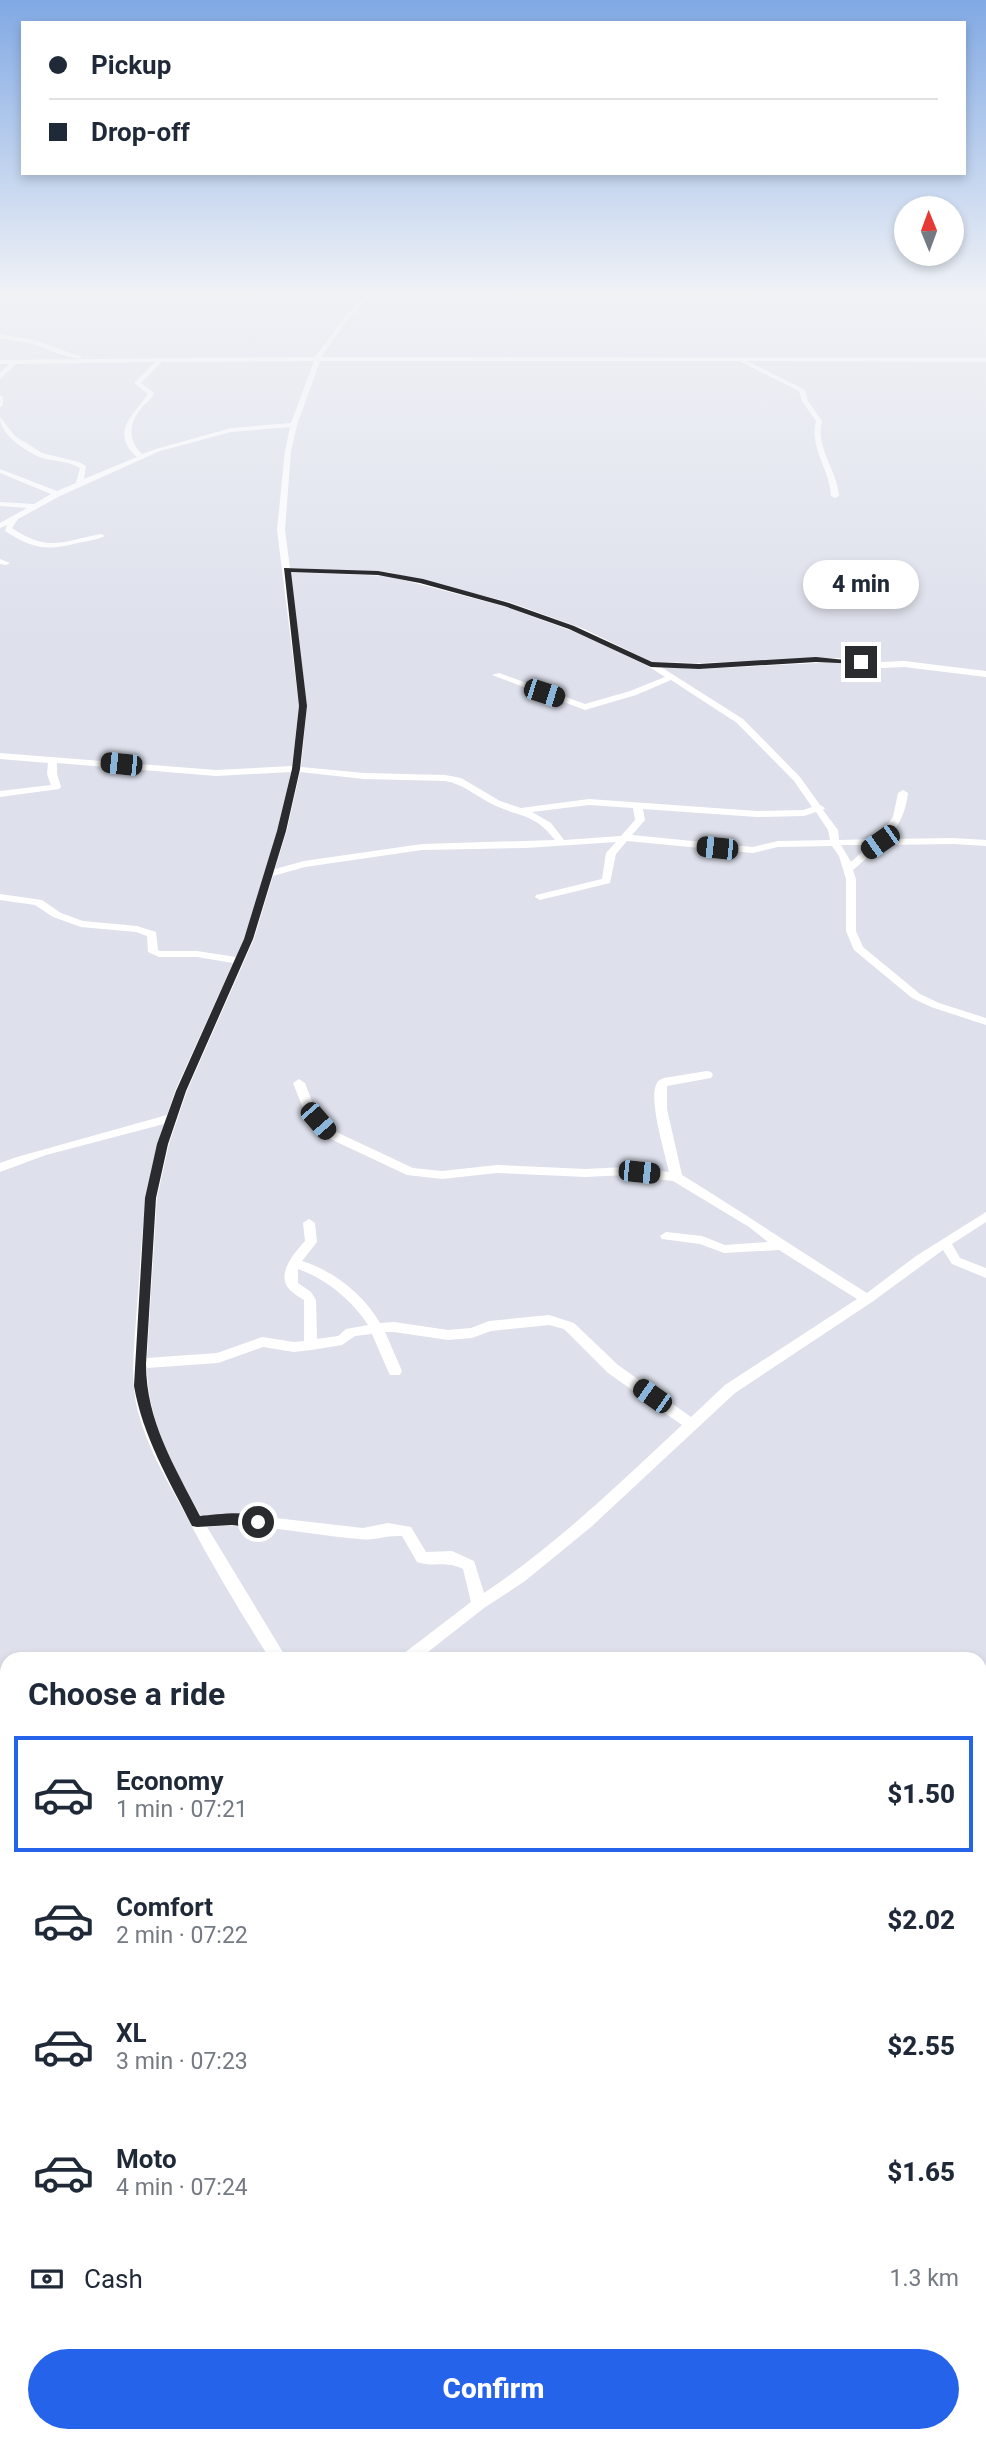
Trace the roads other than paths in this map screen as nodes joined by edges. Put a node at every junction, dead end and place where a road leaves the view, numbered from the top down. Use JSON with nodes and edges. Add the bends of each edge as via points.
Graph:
{"nodes":[{"id":1,"x":140,"y":407,"type":"edge"},
{"id":2,"x":300,"y":407,"type":"edge"},
{"id":3,"x":811,"y":407,"type":"edge"},
{"id":4,"x":0,"y":419,"type":"edge"},
{"id":5,"x":293,"y":425,"type":"junction"},
{"id":6,"x":141,"y":457,"type":"junction"},
{"id":7,"x":0,"y":471,"type":"edge"},
{"id":8,"x":80,"y":483,"type":"junction"},
{"id":9,"x":57,"y":494,"type":"junction"},
{"id":10,"x":835,"y":496,"type":"dead end"},
{"id":11,"x":0,"y":504,"type":"edge"},
{"id":12,"x":35,"y":506,"type":"junction"},
{"id":13,"x":3,"y":529,"type":"edge"},
{"id":14,"x":101,"y":536,"type":"dead end"},
{"id":15,"x":287,"y":570,"type":"junction"},
{"id":16,"x":651,"y":664,"type":"junction"},
{"id":17,"x":986,"y":674,"type":"edge"},
{"id":18,"x":496,"y":675,"type":"dead end"},
{"id":19,"x":671,"y":677,"type":"junction"},
{"id":20,"x":0,"y":756,"type":"edge"},
{"id":21,"x":53,"y":761,"type":"junction"},
{"id":22,"x":296,"y":769,"type":"junction"},
{"id":23,"x":903,"y":793,"type":"dead end"},
{"id":24,"x":0,"y":794,"type":"edge"},
{"id":25,"x":638,"y":807,"type":"junction"},
{"id":26,"x":820,"y":808,"type":"junction"},
{"id":27,"x":524,"y":810,"type":"junction"},
{"id":28,"x":621,"y":840,"type":"junction"},
{"id":29,"x":561,"y":842,"type":"junction"},
{"id":30,"x":880,"y":842,"type":"junction"},
{"id":31,"x":835,"y":843,"type":"junction"},
{"id":32,"x":986,"y":843,"type":"edge"},
{"id":33,"x":848,"y":869,"type":"junction"},
{"id":34,"x":269,"y":874,"type":"junction"},
{"id":35,"x":0,"y":897,"type":"edge"},
{"id":36,"x":540,"y":897,"type":"dead end"},
{"id":37,"x":238,"y":961,"type":"junction"},
{"id":38,"x":986,"y":1022,"type":"edge"},
{"id":39,"x":707,"y":1075,"type":"dead end"},
{"id":40,"x":299,"y":1083,"type":"dead end"},
{"id":41,"x":172,"y":1117,"type":"junction"},
{"id":42,"x":0,"y":1167,"type":"edge"},
{"id":43,"x":676,"y":1177,"type":"junction"},
{"id":44,"x":986,"y":1216,"type":"edge"},
{"id":45,"x":309,"y":1223,"type":"dead end"},
{"id":46,"x":666,"y":1237,"type":"dead end"},
{"id":47,"x":945,"y":1243,"type":"junction"},
{"id":48,"x":781,"y":1245,"type":"junction"},
{"id":49,"x":295,"y":1264,"type":"junction"},
{"id":50,"x":986,"y":1273,"type":"edge"},
{"id":51,"x":867,"y":1299,"type":"junction"},
{"id":52,"x":377,"y":1328,"type":"junction"},
{"id":53,"x":311,"y":1345,"type":"junction"},
{"id":54,"x":140,"y":1364,"type":"junction"},
{"id":55,"x":395,"y":1371,"type":"dead end"},
{"id":56,"x":691,"y":1424,"type":"junction"},
{"id":57,"x":197,"y":1522,"type":"junction"},
{"id":58,"x":479,"y":1604,"type":"junction"},
{"id":59,"x":274,"y":1652,"type":"edge"},
{"id":60,"x":417,"y":1652,"type":"edge"}],
"edges":[{"from":1,"to":6,"type":"street","via":[[127,432],[129,445]]},
{"from":2,"to":5,"type":"street"},
{"from":3,"to":10,"type":"street","via":[[819,421],[816,428],[822,461],[835,481]]},
{"from":4,"to":8,"type":"street","via":[[13,437],[40,455],[84,467]]},
{"from":5,"to":6,"type":"street","via":[[220,432]]},
{"from":5,"to":15,"type":"street","via":[[281,530]]},
{"from":6,"to":8,"type":"street"},
{"from":7,"to":9,"type":"street"},
{"from":8,"to":9,"type":"street"},
{"from":9,"to":12,"type":"street"},
{"from":11,"to":12,"type":"street"},
{"from":12,"to":13,"type":"street"},
{"from":13,"to":14,"type":"street","via":[[35,547]]},
{"from":15,"to":16,"type":"street","via":[[368,572],[420,580],[571,627]]},
{"from":15,"to":22,"type":"street","via":[[303,706]]},
{"from":16,"to":17,"type":"street","via":[[838,660]]},
{"from":16,"to":19,"type":"street"},
{"from":18,"to":19,"type":"street","via":[[585,707]]},
{"from":19,"to":26,"type":"street","via":[[754,733]]},
{"from":20,"to":21,"type":"street"},
{"from":21,"to":22,"type":"street","via":[[216,773]]},
{"from":21,"to":24,"type":"street","via":[[56,787]]},
{"from":22,"to":27,"type":"street","via":[[445,778],[461,781],[497,803]]},
{"from":22,"to":34,"type":"street"},
{"from":23,"to":30,"type":"street","via":[[900,818]]},
{"from":25,"to":26,"type":"street","via":[[757,814]]},
{"from":25,"to":27,"type":"street","via":[[589,802]]},
{"from":25,"to":28,"type":"street","via":[[639,820]]},
{"from":26,"to":31,"type":"street","via":[[835,834]]},
{"from":27,"to":29,"type":"street","via":[[548,825]]},
{"from":28,"to":29,"type":"street"},
{"from":28,"to":31,"type":"street","via":[[646,838],[744,850]]},
{"from":28,"to":36,"type":"street","via":[[611,853],[607,881]]},
{"from":29,"to":34,"type":"street","via":[[422,847],[304,864]]},
{"from":30,"to":31,"type":"street"},
{"from":30,"to":32,"type":"street"},
{"from":30,"to":33,"type":"street"},
{"from":31,"to":33,"type":"street"},
{"from":33,"to":38,"type":"street","via":[[851,930],[858,948],[916,996]]},
{"from":34,"to":37,"type":"street"},
{"from":35,"to":37,"type":"street","via":[[38,902],[81,924],[152,934],[153,952],[159,954]]},
{"from":37,"to":41,"type":"street"},
{"from":39,"to":43,"type":"street","via":[[660,1086]]},
{"from":40,"to":43,"type":"street","via":[[311,1113],[328,1133],[411,1172],[625,1171]]},
{"from":41,"to":42,"type":"street"},
{"from":41,"to":54,"type":"street","via":[[150,1198]]},
{"from":43,"to":48,"type":"street"},
{"from":44,"to":47,"type":"street"},
{"from":45,"to":49,"type":"street","via":[[311,1242]]},
{"from":46,"to":48,"type":"street","via":[[702,1240],[724,1249]]},
{"from":47,"to":50,"type":"street","via":[[956,1261]]},
{"from":47,"to":51,"type":"street"},
{"from":48,"to":51,"type":"street"},
{"from":49,"to":52,"type":"street","via":[[310,1267],[351,1293]]},
{"from":49,"to":53,"type":"street","via":[[291,1281],[311,1302]]},
{"from":51,"to":56,"type":"street","via":[[730,1389]]},
{"from":52,"to":53,"type":"street"},
{"from":52,"to":55,"type":"street"},
{"from":52,"to":56,"type":"street","via":[[394,1326],[448,1335],[489,1326],[560,1322],[613,1369]]},
{"from":53,"to":54,"type":"street","via":[[262,1342],[218,1358]]},
{"from":54,"to":57,"type":"street","via":[[145,1412],[156,1444]]},
{"from":56,"to":58,"type":"street","via":[[586,1523]]},
{"from":57,"to":58,"type":"street","via":[[232,1519],[363,1534],[406,1531],[422,1558],[452,1557],[470,1565]]},
{"from":57,"to":59,"type":"street"},
{"from":58,"to":60,"type":"street"}]}
